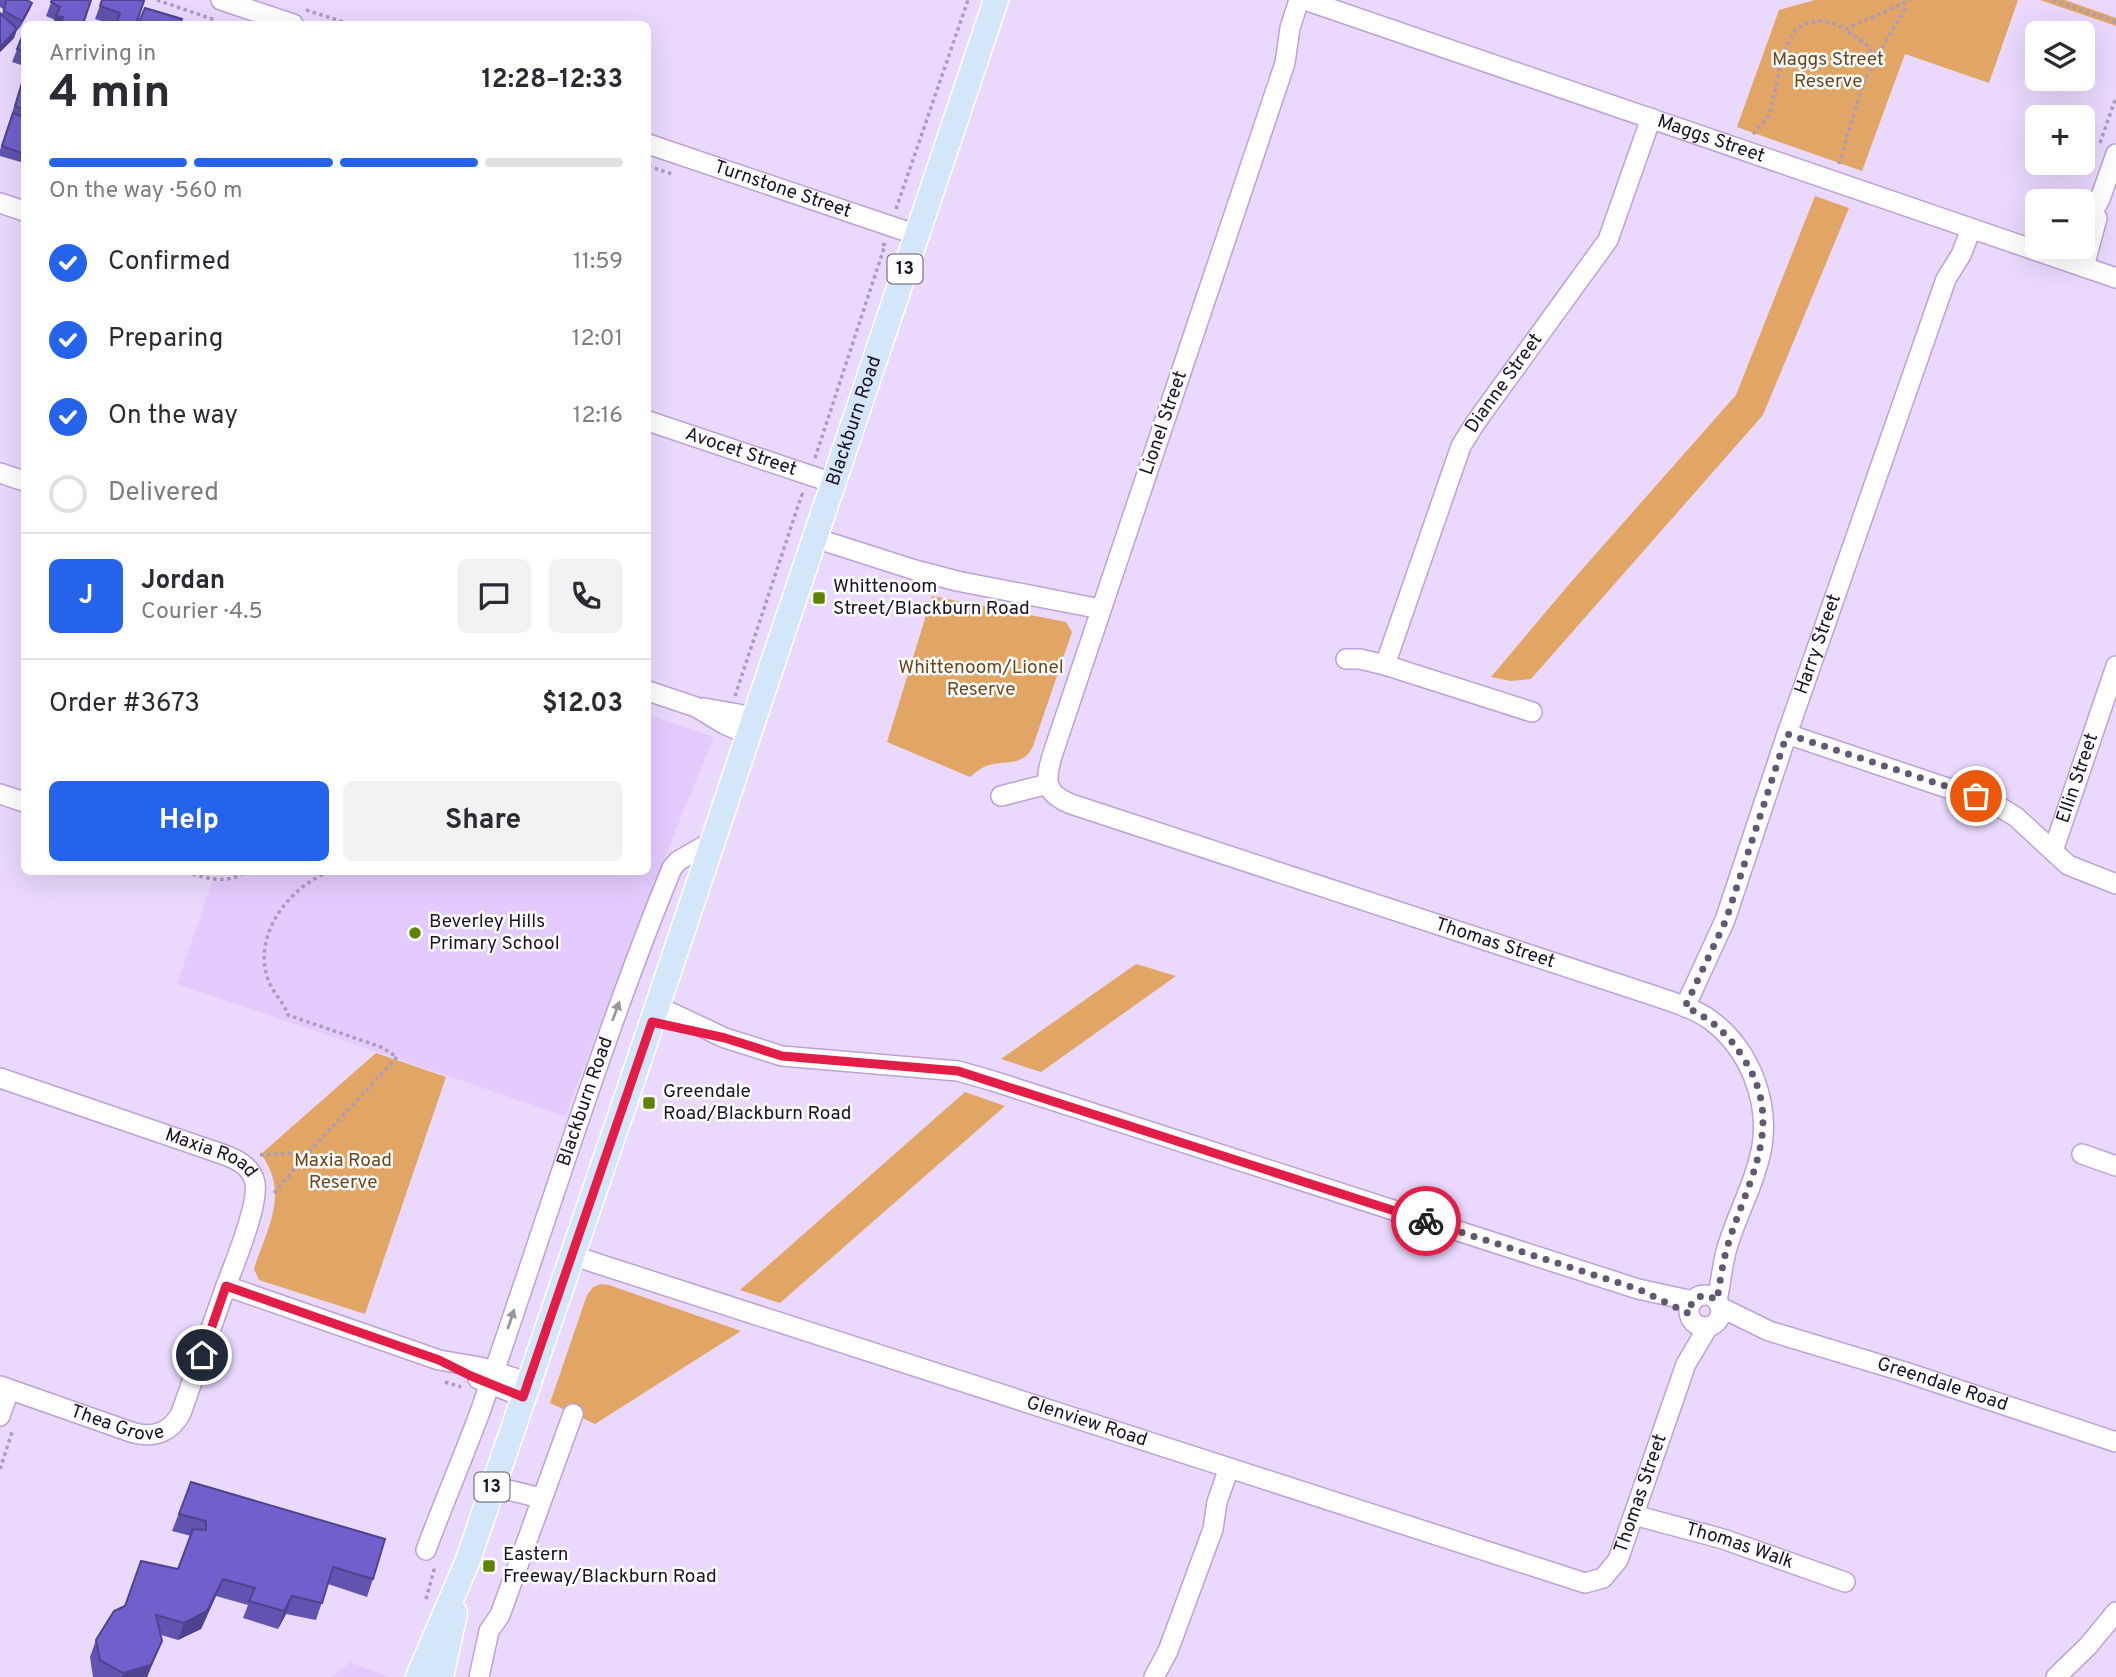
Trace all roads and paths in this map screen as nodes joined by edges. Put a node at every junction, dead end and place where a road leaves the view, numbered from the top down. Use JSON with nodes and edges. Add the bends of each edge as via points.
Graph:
{"nodes":[{"id":1,"x":158,"y":0,"type":"edge"},
{"id":2,"x":221,"y":0,"type":"edge"},
{"id":3,"x":968,"y":0,"type":"edge"},
{"id":4,"x":996,"y":0,"type":"edge"},
{"id":5,"x":2053,"y":0,"type":"edge"},
{"id":6,"x":1306,"y":1,"type":"edge"},
{"id":7,"x":1909,"y":1,"type":"edge"},
{"id":8,"x":297,"y":16,"type":"edge"},
{"id":9,"x":217,"y":20,"type":"dead end"},
{"id":10,"x":330,"y":21,"type":"edge"},
{"id":11,"x":2116,"y":22,"type":"edge"},
{"id":12,"x":1845,"y":29,"type":"junction"},
{"id":13,"x":1874,"y":60,"type":"junction"},
{"id":14,"x":1651,"y":118,"type":"junction"},
{"id":15,"x":1764,"y":138,"type":"dead end"},
{"id":16,"x":651,"y":145,"type":"edge"},
{"id":17,"x":2116,"y":155,"type":"edge"},
{"id":18,"x":1827,"y":160,"type":"dead end"},
{"id":19,"x":651,"y":167,"type":"edge"},
{"id":20,"x":674,"y":175,"type":"dead end"},
{"id":21,"x":2100,"y":199,"type":"junction"},
{"id":22,"x":0,"y":203,"type":"edge"},
{"id":23,"x":2095,"y":208,"type":"edge"},
{"id":24,"x":897,"y":209,"type":"dead end"},
{"id":25,"x":21,"y":210,"type":"edge"},
{"id":26,"x":1965,"y":226,"type":"junction"},
{"id":27,"x":2095,"y":230,"type":"edge"},
{"id":28,"x":917,"y":236,"type":"junction"},
{"id":29,"x":872,"y":241,"type":"dead end"},
{"id":30,"x":2025,"y":244,"type":"edge"},
{"id":31,"x":2076,"y":259,"type":"edge"},
{"id":32,"x":2116,"y":278,"type":"edge"},
{"id":33,"x":651,"y":422,"type":"edge"},
{"id":34,"x":815,"y":458,"type":"dead end"},
{"id":35,"x":0,"y":472,"type":"edge"},
{"id":36,"x":21,"y":480,"type":"edge"},
{"id":37,"x":833,"y":483,"type":"junction"},
{"id":38,"x":789,"y":490,"type":"dead end"},
{"id":39,"x":815,"y":538,"type":"junction"},
{"id":40,"x":1101,"y":609,"type":"junction"},
{"id":41,"x":1346,"y":659,"type":"dead end"},
{"id":42,"x":1385,"y":665,"type":"junction"},
{"id":43,"x":2116,"y":666,"type":"edge"},
{"id":44,"x":651,"y":692,"type":"edge"},
{"id":45,"x":734,"y":700,"type":"dead end"},
{"id":46,"x":1532,"y":712,"type":"dead end"},
{"id":47,"x":752,"y":726,"type":"junction"},
{"id":48,"x":1787,"y":734,"type":"junction"},
{"id":49,"x":1048,"y":784,"type":"junction"},
{"id":50,"x":0,"y":794,"type":"edge"},
{"id":51,"x":1001,"y":796,"type":"dead end"},
{"id":52,"x":21,"y":801,"type":"edge"},
{"id":53,"x":713,"y":841,"type":"junction"},
{"id":54,"x":2053,"y":851,"type":"junction"},
{"id":55,"x":196,"y":875,"type":"edge"},
{"id":56,"x":240,"y":875,"type":"edge"},
{"id":57,"x":324,"y":875,"type":"edge"},
{"id":58,"x":2116,"y":884,"type":"edge"},
{"id":59,"x":1685,"y":1007,"type":"junction"},
{"id":60,"x":655,"y":1014,"type":"junction"},
{"id":61,"x":0,"y":1078,"type":"edge"},
{"id":62,"x":309,"y":1152,"type":"junction"},
{"id":63,"x":2082,"y":1154,"type":"dead end"},
{"id":64,"x":267,"y":1164,"type":"dead end"},
{"id":65,"x":2116,"y":1166,"type":"edge"},
{"id":66,"x":273,"y":1178,"type":"dead end"},
{"id":67,"x":274,"y":1192,"type":"junction"},
{"id":68,"x":273,"y":1205,"type":"dead end"},
{"id":69,"x":571,"y":1255,"type":"junction"},
{"id":70,"x":226,"y":1286,"type":"junction"},
{"id":71,"x":1704,"y":1311,"type":"junction"},
{"id":72,"x":439,"y":1369,"type":"junction"},
{"id":73,"x":489,"y":1384,"type":"junction"},
{"id":74,"x":5,"y":1388,"type":"edge"},
{"id":75,"x":525,"y":1390,"type":"junction"},
{"id":76,"x":573,"y":1414,"type":"dead end"},
{"id":77,"x":0,"y":1416,"type":"edge"},
{"id":78,"x":2116,"y":1442,"type":"edge"},
{"id":79,"x":1235,"y":1470,"type":"junction"},
{"id":80,"x":492,"y":1486,"type":"junction"},
{"id":81,"x":541,"y":1498,"type":"junction"},
{"id":82,"x":1633,"y":1515,"type":"junction"},
{"id":83,"x":431,"y":1557,"type":"joint"},
{"id":84,"x":461,"y":1577,"type":"junction"},
{"id":85,"x":1603,"y":1578,"type":"joint"},
{"id":86,"x":1845,"y":1582,"type":"dead end"},
{"id":87,"x":424,"y":1611,"type":"dead end"},
{"id":88,"x":2116,"y":1612,"type":"edge"},
{"id":89,"x":1168,"y":1651,"type":"junction"},
{"id":90,"x":418,"y":1677,"type":"edge"},
{"id":91,"x":441,"y":1677,"type":"edge"},
{"id":92,"x":479,"y":1677,"type":"edge"},
{"id":93,"x":1154,"y":1677,"type":"edge"},
{"id":94,"x":1164,"y":1677,"type":"edge"},
{"id":95,"x":2056,"y":1677,"type":"edge"}],
"edges":[{"from":1,"to":9,"type":"path"},
{"from":2,"to":8,"type":"street"},
{"from":3,"to":24,"type":"path"},
{"from":4,"to":28,"type":"main road","name":"Blackburn Road","number":"13"},
{"from":5,"to":11,"type":"path"},
{"from":6,"to":14,"type":"street","name":"Maggs Street"},
{"from":6,"to":40,"type":"street","name":"Lionel Street","via":[[1301,35],[1284,63]]},
{"from":7,"to":12,"type":"path"},
{"from":7,"to":13,"type":"path"},
{"from":8,"to":10,"type":"path"},
{"from":12,"to":13,"type":"path","via":[[1868,46]]},
{"from":12,"to":15,"type":"path","via":[[1819,20],[1801,25],[1792,34],[1769,116],[1751,134]]},
{"from":13,"to":18,"type":"path","via":[[1840,164]]},
{"from":14,"to":26,"type":"street","name":"Maggs Street"},
{"from":14,"to":42,"type":"street","name":"Dianne Street","via":[[1608,240],[1461,446]]},
{"from":16,"to":28,"type":"street","name":"Turnstone Street"},
{"from":17,"to":21,"type":"street"},
{"from":19,"to":20,"type":"path"},
{"from":21,"to":23,"type":"street"},
{"from":21,"to":27,"type":"street"},
{"from":22,"to":25,"type":"street"},
{"from":26,"to":30,"type":"street","name":"Maggs Street"},
{"from":26,"to":48,"type":"street","name":"Harry Street","via":[[1950,249],[1947,279]]},
{"from":28,"to":37,"type":"main road","name":"Blackburn Road","number":"13"},
{"from":29,"to":34,"type":"path","via":[[885,246]]},
{"from":31,"to":32,"type":"street","name":"Maggs Street"},
{"from":33,"to":37,"type":"street","name":"Avocet Street"},
{"from":35,"to":36,"type":"street"},
{"from":37,"to":39,"type":"main road","name":"Blackburn Road","number":"13"},
{"from":38,"to":45,"type":"path","via":[[802,494]]},
{"from":39,"to":40,"type":"street","via":[[957,581]]},
{"from":39,"to":47,"type":"main road","name":"Blackburn Road","number":"13"},
{"from":40,"to":49,"type":"street","name":"Lionel Street","via":[[1052,756]]},
{"from":41,"to":42,"type":"street"},
{"from":42,"to":46,"type":"street"},
{"from":43,"to":54,"type":"street","name":"Ellin Street"},
{"from":44,"to":47,"type":"street","via":[[724,724]]},
{"from":47,"to":53,"type":"main road","name":"Blackburn Road","number":"13"},
{"from":48,"to":54,"type":"street","via":[[1996,804]]},
{"from":48,"to":59,"type":"street","name":"Harry Street","via":[[1726,920]]},
{"from":49,"to":51,"type":"street"},
{"from":49,"to":59,"type":"street","name":"Thomas Street","via":[[1054,795],[1071,804]]},
{"from":50,"to":52,"type":"street"},
{"from":53,"to":60,"type":"main road","name":"Blackburn Road","number":"13"},
{"from":73,"to":53,"type":"street","name":"Blackburn Road","one_way":true,"via":[[638,950],[672,868]]},
{"from":54,"to":58,"type":"street","via":[[2075,869]]},
{"from":55,"to":56,"type":"path","via":[[209,879]]},
{"from":57,"to":62,"type":"path","via":[[288,900],[269,930],[265,967],[269,982],[288,1015],[381,1047],[397,1057]]},
{"from":59,"to":71,"type":"street","name":"Thomas Street","via":[[1728,1037],[1749,1067],[1761,1098],[1763,1123],[1760,1155]]},
{"from":60,"to":69,"type":"main road","name":"Blackburn Road","number":"13"},
{"from":60,"to":71,"type":"street","name":"Greendale Road","via":[[792,1057],[958,1071]]},
{"from":61,"to":70,"type":"street","name":"Maxia Road","via":[[244,1165],[254,1178],[256,1199]]},
{"from":62,"to":64,"type":"path","via":[[260,1155]]},
{"from":62,"to":67,"type":"path"},
{"from":63,"to":65,"type":"street"},
{"from":66,"to":67,"type":"path"},
{"from":67,"to":68,"type":"path"},
{"from":69,"to":75,"type":"main road","name":"Blackburn Road","number":"13"},
{"from":69,"to":79,"type":"street","name":"Glenview Road"},
{"from":70,"to":72,"type":"street"},
{"from":70,"to":74,"type":"street","name":"Thea Grove","via":[[181,1413],[167,1430],[151,1435],[134,1433]]},
{"from":71,"to":78,"type":"street","name":"Greendale Road"},
{"from":71,"to":82,"type":"street","name":"Thomas Street"},
{"from":72,"to":73,"type":"street"},
{"from":72,"to":73,"type":"path"},
{"from":73,"to":75,"type":"street"},
{"from":73,"to":83,"type":"street","name":"Blackburn Road"},
{"from":74,"to":77,"type":"street"},
{"from":75,"to":80,"type":"main road","name":"Blackburn Road","number":"13"},
{"from":76,"to":81,"type":"street"},
{"from":79,"to":85,"type":"street","name":"Glenview Road","via":[[1578,1582]]},
{"from":79,"to":89,"type":"street","via":[[1228,1507],[1213,1529]]},
{"from":80,"to":81,"type":"street"},
{"from":80,"to":84,"type":"main road","name":"Blackburn Road","number":"13"},
{"from":81,"to":92,"type":"street","via":[[500,1615],[489,1631]]},
{"from":82,"to":85,"type":"street","name":"Thomas Street","via":[[1618,1560]]},
{"from":82,"to":86,"type":"street","name":"Thomas Walk","via":[[1723,1539]]},
{"from":83,"to":87,"type":"path"},
{"from":84,"to":90,"type":"main road","name":"Blackburn Road","number":"13"},
{"from":84,"to":91,"type":"main road","name":"Blackburn Road","number":"13"},
{"from":88,"to":95,"type":"street"},
{"from":89,"to":93,"type":"street"},
{"from":89,"to":94,"type":"street"}]}
